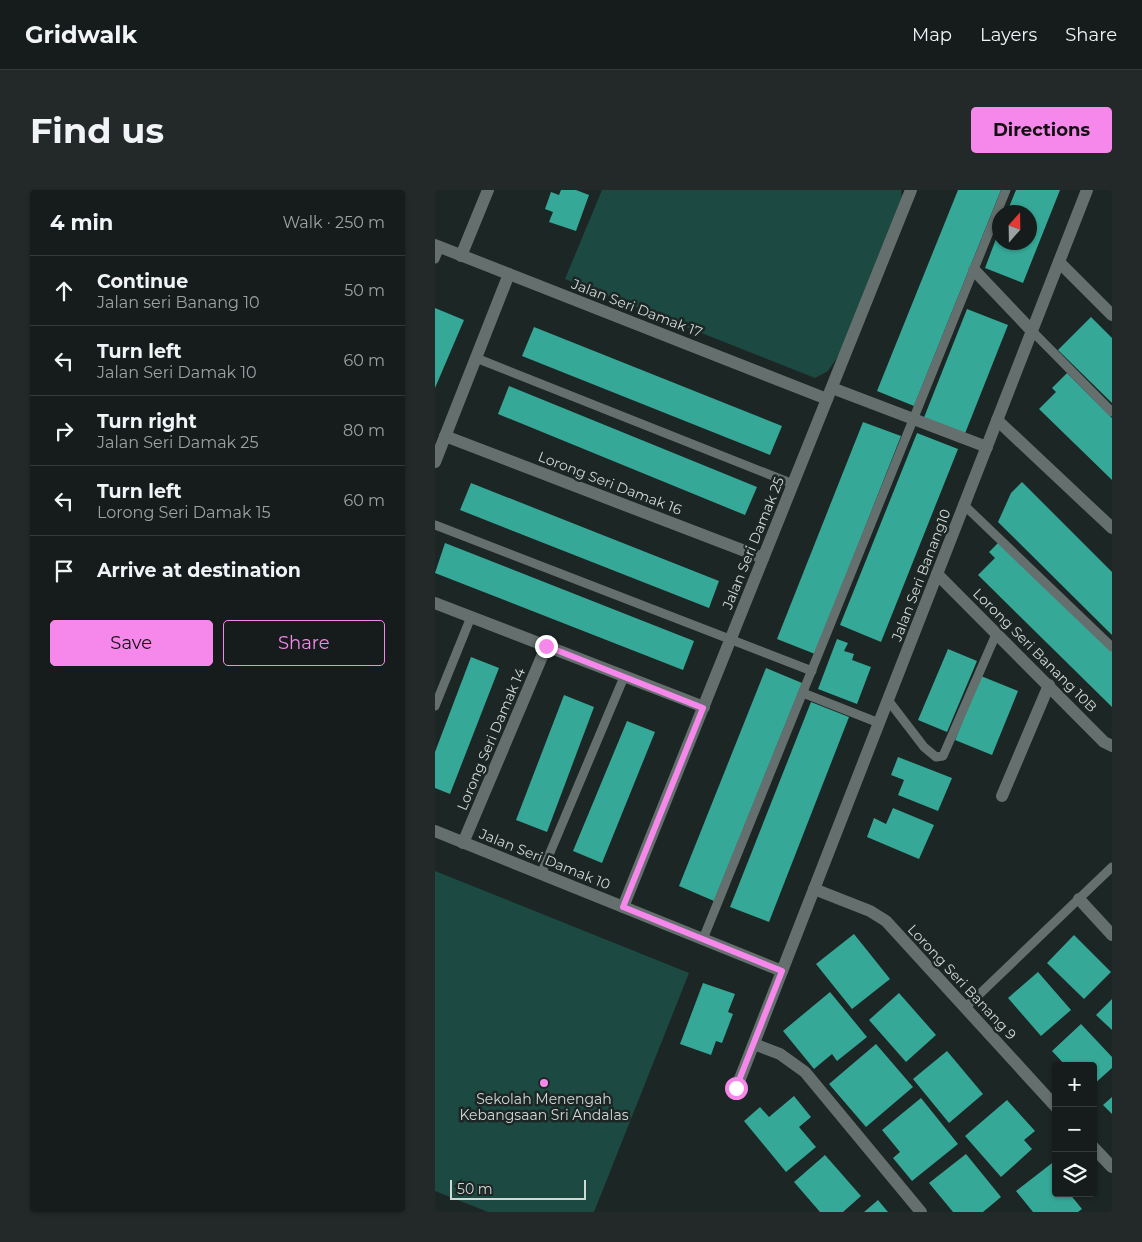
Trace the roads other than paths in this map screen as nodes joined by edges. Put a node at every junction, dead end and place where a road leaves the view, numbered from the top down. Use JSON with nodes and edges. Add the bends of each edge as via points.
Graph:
{"nodes":[{"id":1,"x":488,"y":190,"type":"edge"},
{"id":2,"x":911,"y":190,"type":"edge"},
{"id":3,"x":1006,"y":190,"type":"edge"},
{"id":4,"x":1087,"y":190,"type":"edge"},
{"id":5,"x":437,"y":250,"type":"edge"},
{"id":6,"x":461,"y":256,"type":"junction"},
{"id":7,"x":1059,"y":262,"type":"junction"},
{"id":8,"x":974,"y":270,"type":"junction"},
{"id":9,"x":509,"y":274,"type":"junction"},
{"id":10,"x":1112,"y":314,"type":"edge"},
{"id":11,"x":1032,"y":331,"type":"junction"},
{"id":12,"x":477,"y":358,"type":"junction"},
{"id":13,"x":830,"y":394,"type":"junction"},
{"id":14,"x":1112,"y":412,"type":"edge"},
{"id":15,"x":914,"y":419,"type":"junction"},
{"id":16,"x":997,"y":420,"type":"junction"},
{"id":17,"x":445,"y":436,"type":"junction"},
{"id":18,"x":987,"y":447,"type":"junction"},
{"id":19,"x":435,"y":462,"type":"edge"},
{"id":20,"x":793,"y":484,"type":"junction"},
{"id":21,"x":964,"y":505,"type":"junction"},
{"id":22,"x":435,"y":525,"type":"edge"},
{"id":23,"x":1112,"y":528,"type":"edge"},
{"id":24,"x":763,"y":558,"type":"junction"},
{"id":25,"x":937,"y":574,"type":"junction"},
{"id":26,"x":435,"y":604,"type":"edge"},
{"id":27,"x":471,"y":617,"type":"junction"},
{"id":28,"x":997,"y":632,"type":"junction"},
{"id":29,"x":731,"y":639,"type":"junction"},
{"id":30,"x":546,"y":646,"type":"junction"},
{"id":31,"x":1112,"y":647,"type":"edge"},
{"id":32,"x":812,"y":671,"type":"junction"},
{"id":33,"x":624,"y":677,"type":"junction"},
{"id":34,"x":1049,"y":685,"type":"junction"},
{"id":35,"x":803,"y":693,"type":"junction"},
{"id":36,"x":888,"y":700,"type":"junction"},
{"id":37,"x":435,"y":706,"type":"edge"},
{"id":38,"x":703,"y":708,"type":"junction"},
{"id":39,"x":879,"y":724,"type":"junction"},
{"id":40,"x":1112,"y":746,"type":"edge"},
{"id":41,"x":1002,"y":796,"type":"dead end"},
{"id":42,"x":435,"y":831,"type":"edge"},
{"id":43,"x":463,"y":842,"type":"junction"},
{"id":44,"x":1112,"y":867,"type":"edge"},
{"id":45,"x":541,"y":874,"type":"junction"},
{"id":46,"x":814,"y":889,"type":"junction"},
{"id":47,"x":1079,"y":899,"type":"junction"},
{"id":48,"x":623,"y":907,"type":"junction"},
{"id":49,"x":1112,"y":935,"type":"edge"},
{"id":50,"x":703,"y":939,"type":"junction"},
{"id":51,"x":782,"y":971,"type":"junction"},
{"id":52,"x":965,"y":1008,"type":"junction"},
{"id":53,"x":754,"y":1044,"type":"junction"},
{"id":54,"x":736,"y":1088,"type":"dead end"},
{"id":55,"x":1052,"y":1102,"type":"edge"},
{"id":56,"x":1097,"y":1151,"type":"edge"},
{"id":57,"x":1112,"y":1167,"type":"edge"},
{"id":58,"x":921,"y":1212,"type":"edge"}],
"edges":[{"from":1,"to":6,"type":"street"},
{"from":2,"to":13,"type":"street","name":"Jalan Seri Damak 25"},
{"from":3,"to":8,"type":"lane"},
{"from":4,"to":7,"type":"street","name":"Jalan Seri Banang10"},
{"from":5,"to":6,"type":"street","name":"Jalan Seri Damak 17"},
{"from":6,"to":9,"type":"street","name":"Jalan Seri Damak 17"},
{"from":7,"to":10,"type":"street"},
{"from":7,"to":11,"type":"street","name":"Jalan Seri Banang10"},
{"from":8,"to":11,"type":"street"},
{"from":8,"to":15,"type":"lane"},
{"from":9,"to":12,"type":"street"},
{"from":9,"to":13,"type":"street","name":"Jalan Seri Damak 17"},
{"from":11,"to":14,"type":"lane"},
{"from":11,"to":16,"type":"street","name":"Jalan Seri Banang10"},
{"from":12,"to":17,"type":"street"},
{"from":12,"to":20,"type":"lane"},
{"from":13,"to":15,"type":"street","name":"Jalan Seri Damak 17"},
{"from":13,"to":20,"type":"street","name":"Jalan Seri Damak 25"},
{"from":15,"to":18,"type":"street","name":"Jalan Seri Damak 17"},
{"from":15,"to":32,"type":"lane"},
{"from":16,"to":18,"type":"street","name":"Jalan Seri Banang10"},
{"from":16,"to":23,"type":"street"},
{"from":17,"to":19,"type":"street"},
{"from":17,"to":24,"type":"street","name":"Lorong Seri Damak 16"},
{"from":18,"to":21,"type":"street","name":"Jalan Seri Banang10"},
{"from":20,"to":24,"type":"street","name":"Jalan Seri Damak 25"},
{"from":21,"to":25,"type":"street","name":"Jalan Seri Banang10"},
{"from":21,"to":31,"type":"lane"},
{"from":22,"to":29,"type":"lane"},
{"from":24,"to":29,"type":"street","name":"Jalan Seri Damak 25"},
{"from":25,"to":28,"type":"street","name":"Lorong Seri Banang 10B"},
{"from":25,"to":36,"type":"street","name":"Jalan Seri Banang10"},
{"from":26,"to":27,"type":"street"},
{"from":27,"to":30,"type":"street"},
{"from":27,"to":37,"type":"lane"},
{"from":28,"to":34,"type":"street","name":"Lorong Seri Banang 10B"},
{"from":28,"to":36,"type":"lane","via":[[943,756],[936,757],[924,747]]},
{"from":29,"to":32,"type":"lane"},
{"from":29,"to":38,"type":"street","name":"Jalan Seri Damak 25"},
{"from":30,"to":33,"type":"street"},
{"from":30,"to":43,"type":"street","name":"Lorong Seri Damak 14"},
{"from":32,"to":35,"type":"lane"},
{"from":33,"to":38,"type":"street"},
{"from":33,"to":45,"type":"lane"},
{"from":34,"to":40,"type":"street","name":"Lorong Seri Banang 10B","via":[[1104,742]]},
{"from":34,"to":41,"type":"street"},
{"from":35,"to":39,"type":"lane"},
{"from":35,"to":50,"type":"lane"},
{"from":36,"to":39,"type":"street","name":"Jalan Seri Banang10"},
{"from":38,"to":48,"type":"street","name":"Jalan Seri Damak 25"},
{"from":39,"to":46,"type":"street","name":"Jalan Seri Banang10"},
{"from":42,"to":43,"type":"street","name":"Jalan Seri Damak 10"},
{"from":43,"to":45,"type":"street","name":"Jalan Seri Damak 10"},
{"from":44,"to":47,"type":"lane"},
{"from":45,"to":48,"type":"street","name":"Jalan Seri Damak 10"},
{"from":46,"to":51,"type":"street","name":"Jalan Seri Banang10"},
{"from":46,"to":52,"type":"street","name":"Lorong Seri Banang 9","via":[[879,915]]},
{"from":47,"to":49,"type":"street"},
{"from":47,"to":52,"type":"lane"},
{"from":48,"to":50,"type":"street","name":"Jalan Seri Damak 10"},
{"from":50,"to":51,"type":"street","name":"Jalan Seri Damak 10"},
{"from":51,"to":53,"type":"street","name":"Jalan Seri Banang10"},
{"from":52,"to":55,"type":"street","name":"Lorong Seri Banang 9"},
{"from":53,"to":54,"type":"street","name":"Jalan Seri Banang10"},
{"from":53,"to":58,"type":"street","via":[[780,1054],[805,1072]]},
{"from":56,"to":57,"type":"street"}]}
